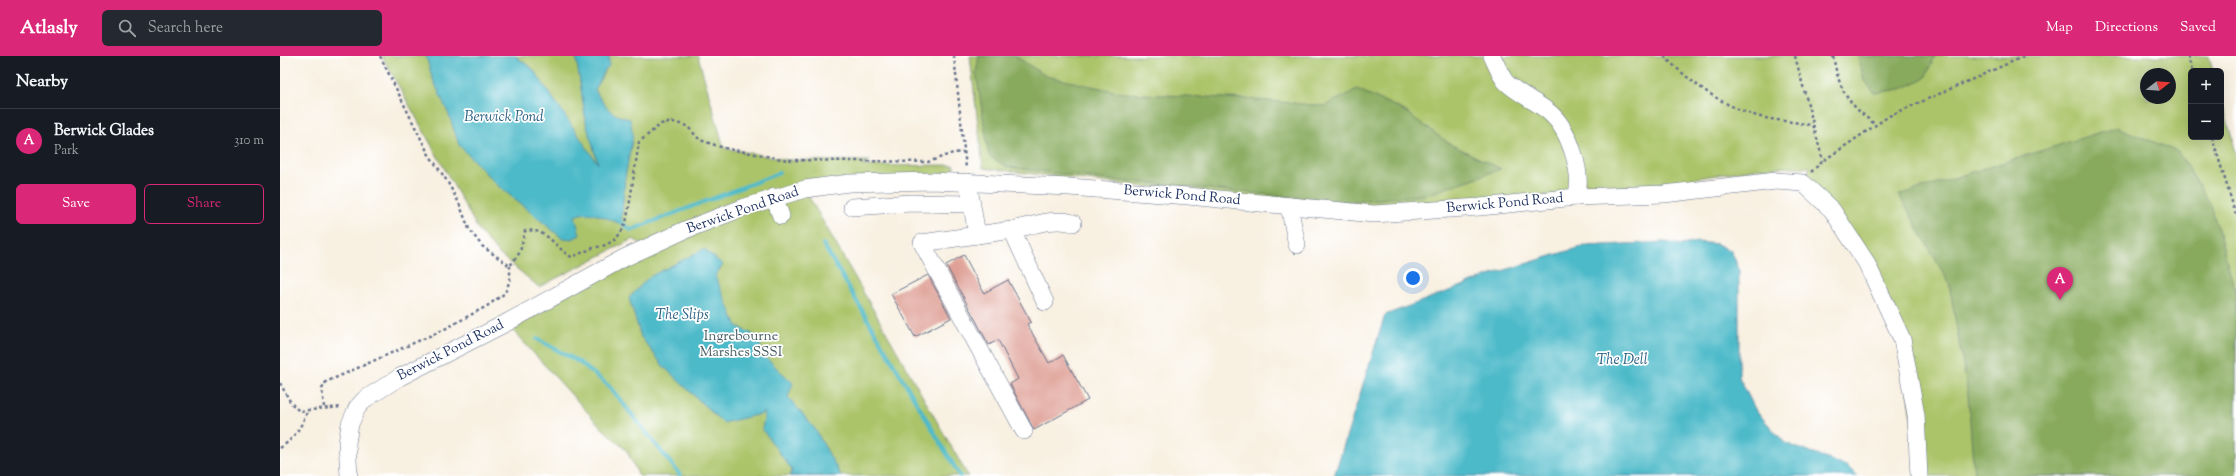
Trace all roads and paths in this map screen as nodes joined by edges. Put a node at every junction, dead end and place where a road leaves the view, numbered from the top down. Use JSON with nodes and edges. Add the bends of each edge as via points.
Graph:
{"nodes":[{"id":1,"x":380,"y":56,"type":"edge"},
{"id":2,"x":954,"y":56,"type":"edge"},
{"id":3,"x":1492,"y":56,"type":"edge"},
{"id":4,"x":1664,"y":56,"type":"edge"},
{"id":5,"x":1795,"y":56,"type":"edge"},
{"id":6,"x":1833,"y":56,"type":"edge"},
{"id":7,"x":2025,"y":56,"type":"edge"},
{"id":8,"x":2188,"y":56,"type":"edge"},
{"id":9,"x":2191,"y":68,"type":"edge"},
{"id":10,"x":1876,"y":125,"type":"junction"},
{"id":11,"x":1814,"y":126,"type":"junction"},
{"id":12,"x":2213,"y":140,"type":"edge"},
{"id":13,"x":964,"y":152,"type":"junction"},
{"id":14,"x":968,"y":182,"type":"junction"},
{"id":15,"x":774,"y":197,"type":"junction"},
{"id":16,"x":1576,"y":197,"type":"junction"},
{"id":17,"x":971,"y":204,"type":"junction"},
{"id":18,"x":852,"y":206,"type":"dead end"},
{"id":19,"x":1289,"y":206,"type":"junction"},
{"id":20,"x":2236,"y":215,"type":"edge"},
{"id":21,"x":780,"y":216,"type":"dead end"},
{"id":22,"x":1073,"y":223,"type":"dead end"},
{"id":23,"x":1012,"y":230,"type":"junction"},
{"id":24,"x":977,"y":235,"type":"junction"},
{"id":25,"x":1297,"y":245,"type":"dead end"},
{"id":26,"x":510,"y":266,"type":"junction"},
{"id":27,"x":1046,"y":302,"type":"dead end"},
{"id":28,"x":280,"y":383,"type":"edge"},
{"id":29,"x":324,"y":407,"type":"junction"},
{"id":30,"x":357,"y":408,"type":"junction"},
{"id":31,"x":308,"y":410,"type":"junction"},
{"id":32,"x":1024,"y":431,"type":"dead end"},
{"id":33,"x":280,"y":448,"type":"edge"},
{"id":34,"x":349,"y":476,"type":"edge"},
{"id":35,"x":1919,"y":476,"type":"edge"}],
"edges":[{"from":1,"to":26,"type":"path","via":[[428,153],[459,203],[469,229],[482,246]]},
{"from":2,"to":13,"type":"path"},
{"from":3,"to":16,"type":"street","via":[[1505,82],[1551,114],[1570,141],[1578,177]]},
{"from":4,"to":11,"type":"path","via":[[1679,71],[1714,97],[1759,116]]},
{"from":5,"to":11,"type":"path"},
{"from":6,"to":10,"type":"path","via":[[1837,77],[1847,100]]},
{"from":7,"to":10,"type":"path","via":[[1889,116]]},
{"from":8,"to":9,"type":"path"},
{"from":10,"to":11,"type":"path","via":[[1823,161]]},
{"from":12,"to":20,"type":"path"},
{"from":13,"to":14,"type":"path"},
{"from":13,"to":26,"type":"path","via":[[928,162],[787,160],[724,148],[700,140],[687,126],[673,122],[661,124],[639,142],[626,223],[616,239],[572,257],[551,239],[530,230],[525,231],[520,252]]},
{"from":14,"to":15,"type":"street","name":"Berwick Pond Road","via":[[850,183],[805,189]]},
{"from":14,"to":17,"type":"street"},
{"from":14,"to":19,"type":"street","name":"Berwick Pond Road","via":[[1069,187]]},
{"from":15,"to":21,"type":"street"},
{"from":15,"to":30,"type":"street","name":"Berwick Pond Road","via":[[685,230],[624,258],[506,323],[400,377],[370,396]]},
{"from":16,"to":19,"type":"street","name":"Berwick Pond Road","via":[[1374,214]]},
{"from":16,"to":35,"type":"street","name":"Berwick Pond Road","via":[[1664,194],[1776,181],[1803,183],[1832,210],[1866,262],[1902,339],[1916,416]]},
{"from":17,"to":18,"type":"street","via":[[911,203]]},
{"from":17,"to":24,"type":"street"},
{"from":19,"to":25,"type":"street"},
{"from":22,"to":23,"type":"street","via":[[1049,221]]},
{"from":23,"to":24,"type":"street"},
{"from":23,"to":27,"type":"street"},
{"from":24,"to":32,"type":"street","via":[[922,242]]},
{"from":26,"to":29,"type":"path","via":[[510,280],[505,293],[487,306],[443,330],[326,382],[322,389]]},
{"from":28,"to":31,"type":"path","via":[[299,411]]},
{"from":29,"to":30,"type":"path"},
{"from":29,"to":31,"type":"path"},
{"from":30,"to":34,"type":"street","name":"Berwick Pond Road","via":[[350,424],[347,442]]},
{"from":31,"to":33,"type":"path","via":[[300,428],[291,440]]}]}
